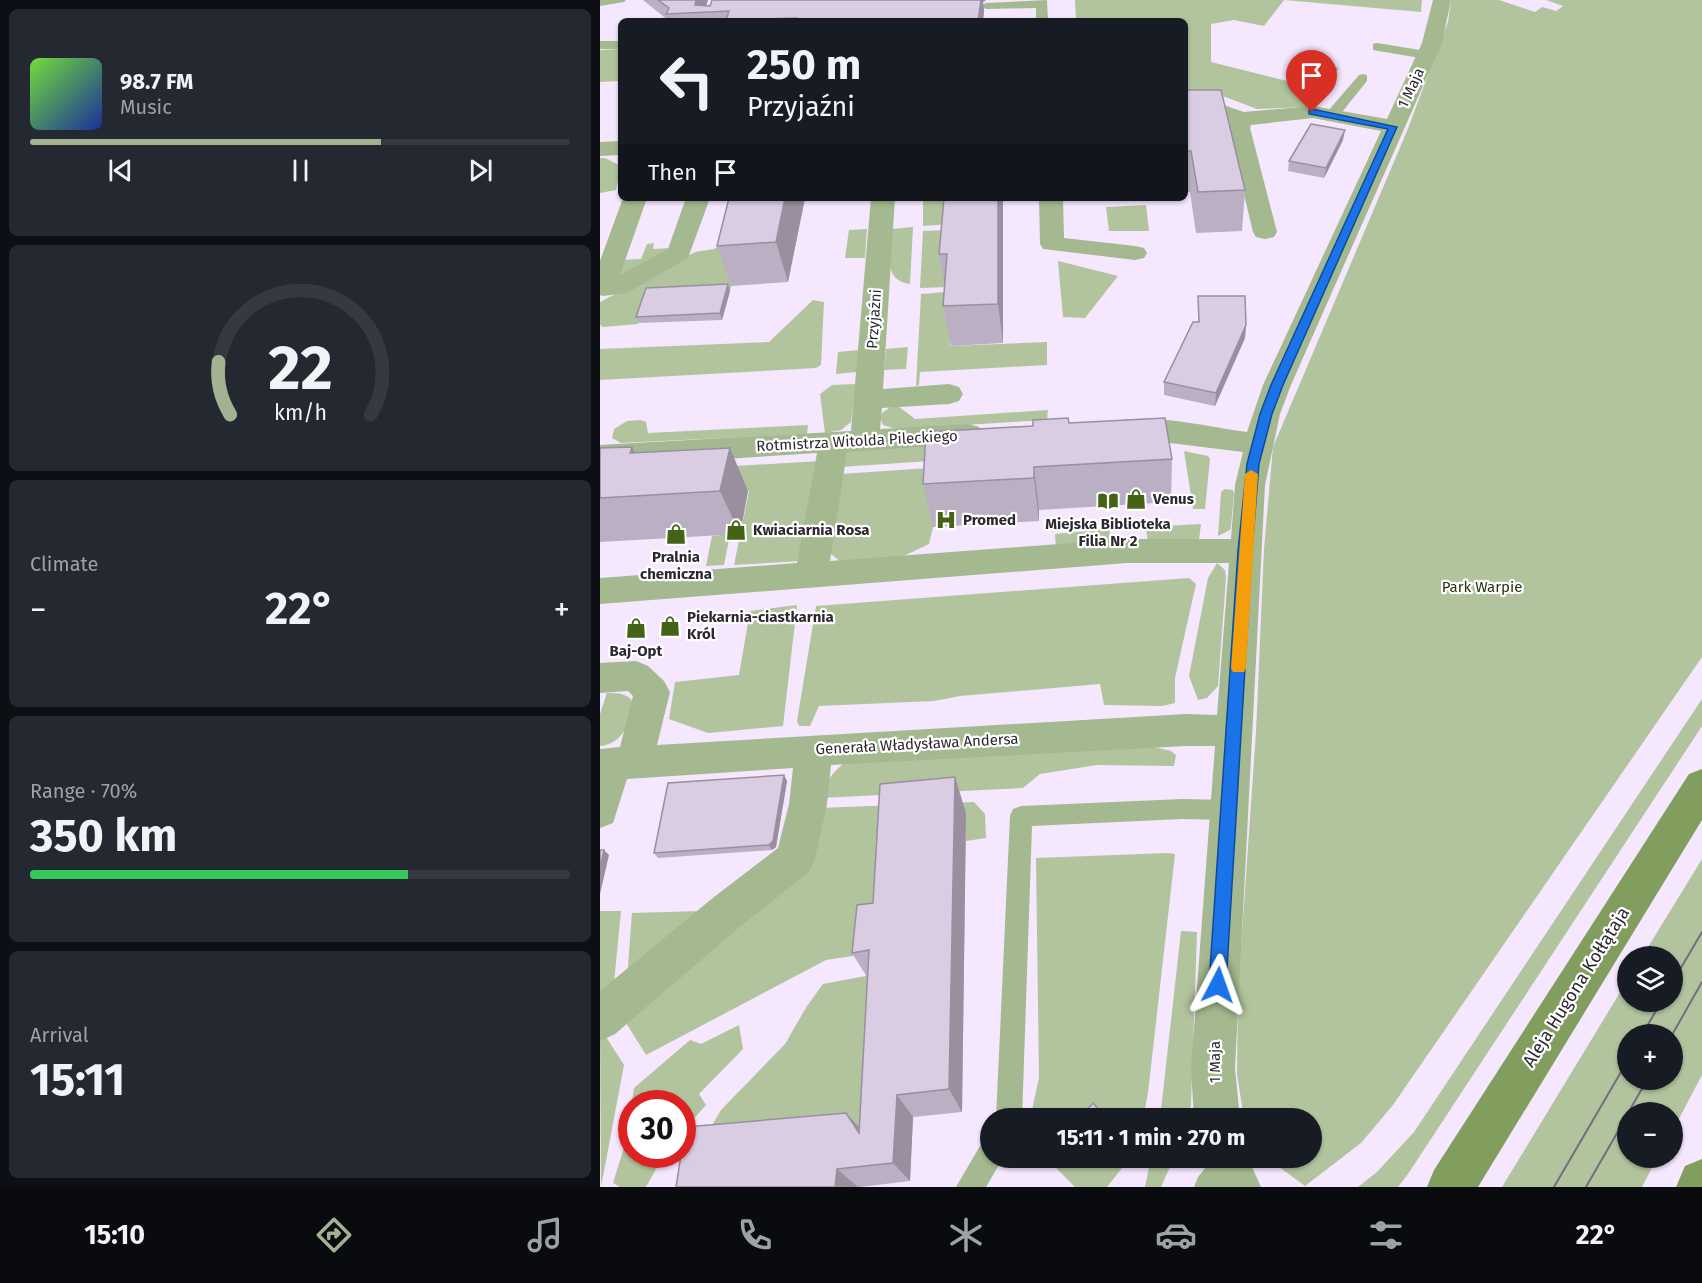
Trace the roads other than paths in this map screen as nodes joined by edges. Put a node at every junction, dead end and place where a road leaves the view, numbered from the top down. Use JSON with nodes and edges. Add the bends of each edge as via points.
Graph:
{"nodes":[{"id":1,"x":620,"y":0,"type":"edge"},
{"id":2,"x":1442,"y":0,"type":"edge"},
{"id":3,"x":1041,"y":2,"type":"edge"},
{"id":4,"x":600,"y":3,"type":"edge"},
{"id":5,"x":986,"y":6,"type":"dead end"},
{"id":6,"x":1042,"y":18,"type":"edge"},
{"id":7,"x":600,"y":45,"type":"edge"},
{"id":8,"x":618,"y":45,"type":"edge"},
{"id":9,"x":1377,"y":47,"type":"dead end"},
{"id":10,"x":1426,"y":55,"type":"junction"},
{"id":11,"x":1363,"y":78,"type":"dead end"},
{"id":12,"x":1188,"y":99,"type":"edge"},
{"id":13,"x":1334,"y":114,"type":"junction"},
{"id":14,"x":1242,"y":118,"type":"junction"},
{"id":15,"x":1393,"y":127,"type":"junction"},
{"id":16,"x":618,"y":148,"type":"edge"},
{"id":17,"x":600,"y":149,"type":"edge"},
{"id":18,"x":634,"y":201,"type":"edge"},
{"id":19,"x":697,"y":201,"type":"edge"},
{"id":20,"x":883,"y":201,"type":"edge"},
{"id":21,"x":1050,"y":201,"type":"edge"},
{"id":22,"x":1265,"y":232,"type":"dead end"},
{"id":23,"x":1135,"y":253,"type":"dead end"},
{"id":24,"x":949,"y":394,"type":"dead end"},
{"id":25,"x":869,"y":399,"type":"junction"},
{"id":26,"x":1101,"y":429,"type":"edge"},
{"id":27,"x":994,"y":432,"type":"edge"},
{"id":28,"x":865,"y":440,"type":"junction"},
{"id":29,"x":834,"y":442,"type":"junction"},
{"id":30,"x":1258,"y":444,"type":"junction"},
{"id":31,"x":600,"y":456,"type":"edge"},
{"id":32,"x":1245,"y":551,"type":"junction"},
{"id":33,"x":811,"y":576,"type":"junction"},
{"id":34,"x":600,"y":591,"type":"edge"},
{"id":35,"x":600,"y":678,"type":"edge"},
{"id":36,"x":1235,"y":731,"type":"junction"},
{"id":37,"x":814,"y":750,"type":"junction"},
{"id":38,"x":616,"y":764,"type":"edge"},
{"id":39,"x":1702,"y":786,"type":"edge"},
{"id":40,"x":1230,"y":810,"type":"junction"},
{"id":41,"x":600,"y":811,"type":"edge"},
{"id":42,"x":600,"y":1019,"type":"edge"},
{"id":43,"x":1009,"y":1108,"type":"edge"},
{"id":44,"x":1216,"y":1108,"type":"edge"},
{"id":45,"x":982,"y":1168,"type":"edge"},
{"id":46,"x":970,"y":1187,"type":"edge"},
{"id":47,"x":1451,"y":1187,"type":"edge"}],
"edges":[{"from":1,"to":4,"type":"lane"},
{"from":2,"to":10,"type":"street","name":"1 Maja"},
{"from":3,"to":5,"type":"lane"},
{"from":3,"to":6,"type":"lane"},
{"from":7,"to":8,"type":"lane"},
{"from":9,"to":10,"type":"lane"},
{"from":10,"to":15,"type":"street","name":"1 Maja"},
{"from":11,"to":13,"type":"lane"},
{"from":12,"to":14,"type":"street"},
{"from":13,"to":14,"type":"street"},
{"from":13,"to":15,"type":"street"},
{"from":14,"to":22,"type":"street","via":[[1239,128]]},
{"from":15,"to":30,"type":"street","name":"1 Maja","via":[[1277,385]]},
{"from":16,"to":17,"type":"street"},
{"from":18,"to":19,"type":"street","via":[[603,288],[618,287],[679,253]]},
{"from":20,"to":25,"type":"street","name":"Przyjaźni"},
{"from":21,"to":23,"type":"street","via":[[1052,244]]},
{"from":24,"to":25,"type":"street"},
{"from":25,"to":28,"type":"street","name":"Przyjaźni"},
{"from":26,"to":30,"type":"street","via":[[1149,429]]},
{"from":27,"to":28,"type":"street","name":"Rotmistrza Witolda Pileckiego"},
{"from":28,"to":29,"type":"street","name":"Rotmistrza Witolda Pileckiego"},
{"from":29,"to":31,"type":"street","name":"Rotmistrza Witolda Pileckiego"},
{"from":29,"to":33,"type":"street"},
{"from":30,"to":32,"type":"street","name":"1 Maja"},
{"from":32,"to":33,"type":"street","via":[[1127,551]]},
{"from":32,"to":36,"type":"street","name":"1 Maja"},
{"from":33,"to":34,"type":"street"},
{"from":35,"to":38,"type":"street","via":[[636,676],[652,692]]},
{"from":36,"to":37,"type":"street","name":"Generała Władysława Andersa","via":[[1186,730]]},
{"from":36,"to":40,"type":"street","name":"1 Maja"},
{"from":37,"to":38,"type":"street","name":"Generała Władysława Andersa"},
{"from":37,"to":42,"type":"street","via":[[808,804],[795,860]]},
{"from":38,"to":41,"type":"street"},
{"from":39,"to":47,"type":"main road","name":"Aleja Hugona Kołłątaja"},
{"from":40,"to":43,"type":"lane","via":[[1021,816]]},
{"from":40,"to":44,"type":"street","name":"1 Maja","via":[[1215,1029]]},
{"from":45,"to":46,"type":"lane"}]}
